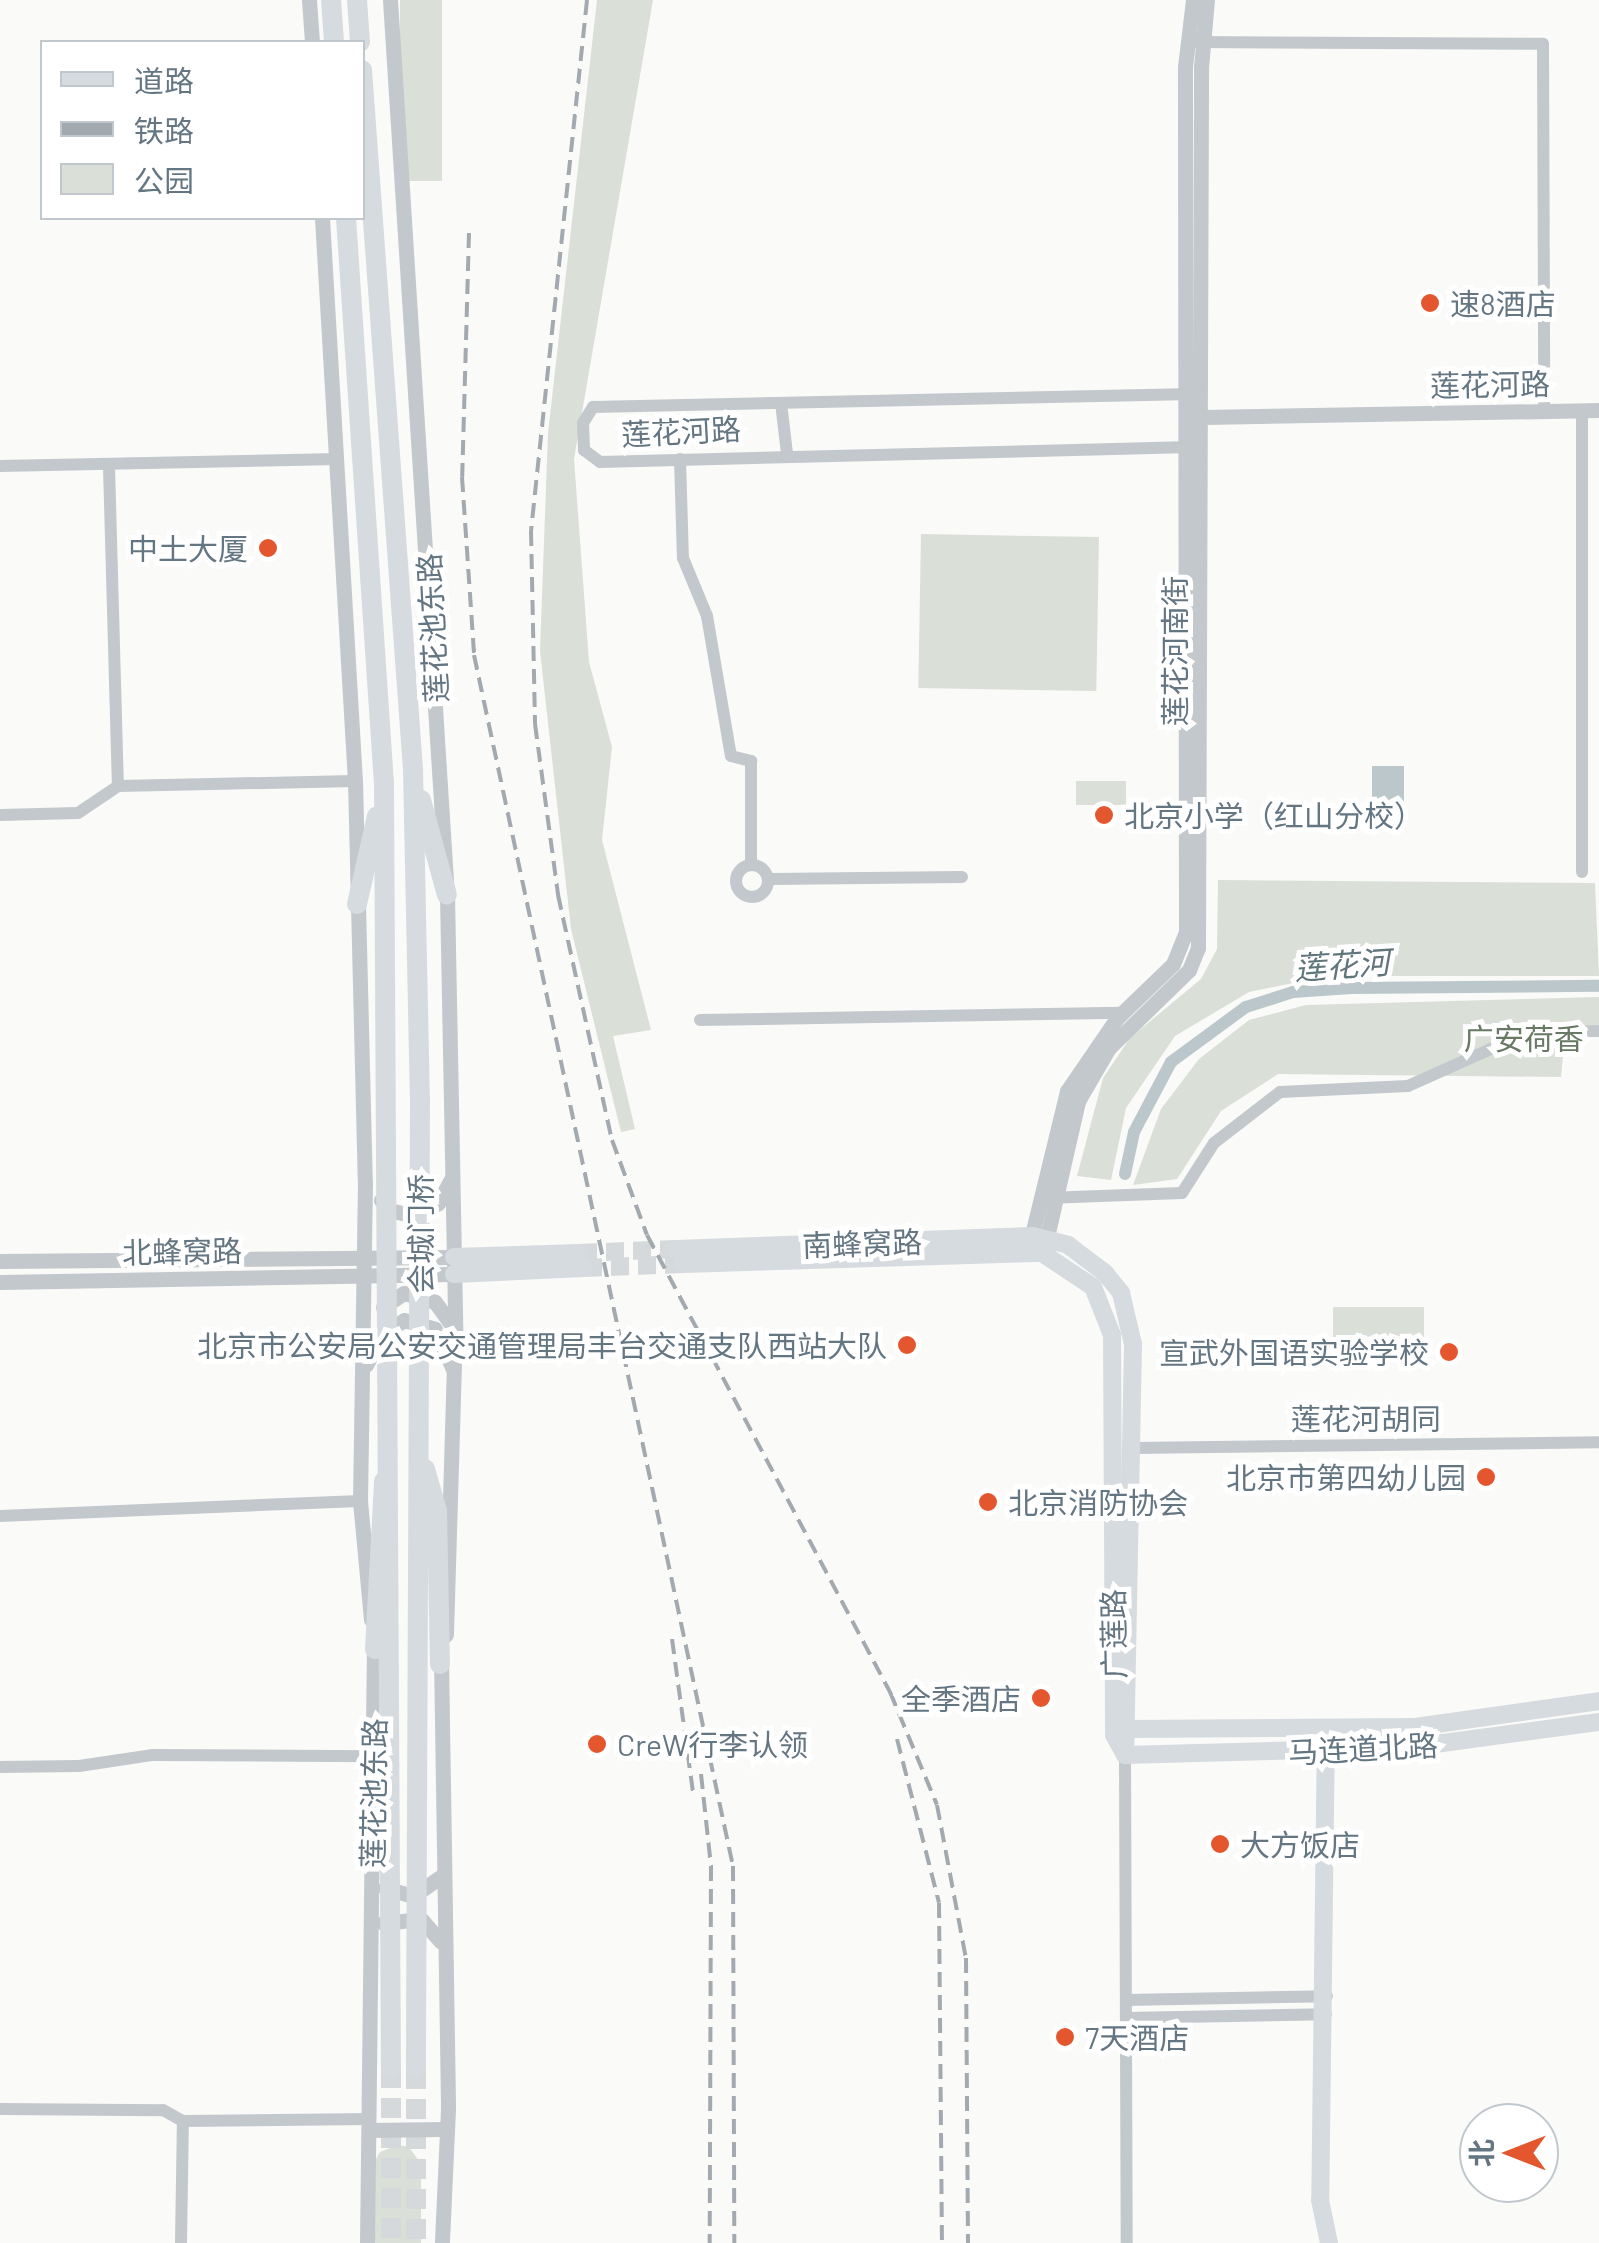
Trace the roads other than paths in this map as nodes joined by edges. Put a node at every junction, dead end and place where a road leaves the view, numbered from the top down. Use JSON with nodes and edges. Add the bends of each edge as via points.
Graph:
{"nodes":[{"id":1,"x":309,"y":0,"type":"edge"},
{"id":2,"x":331,"y":0,"type":"edge"},
{"id":3,"x":358,"y":0,"type":"edge"},
{"id":4,"x":390,"y":0,"type":"edge"},
{"id":5,"x":1193,"y":0,"type":"edge"},
{"id":6,"x":1207,"y":0,"type":"edge"},
{"id":7,"x":312,"y":40,"type":"edge"},
{"id":8,"x":334,"y":40,"type":"edge"},
{"id":9,"x":360,"y":40,"type":"edge"},
{"id":10,"x":1196,"y":42,"type":"junction"},
{"id":11,"x":365,"y":111,"type":"edge"},
{"id":12,"x":322,"y":220,"type":"edge"},
{"id":13,"x":346,"y":220,"type":"edge"},
{"id":14,"x":1185,"y":394,"type":"junction"},
{"id":15,"x":1203,"y":394,"type":"junction"},
{"id":16,"x":781,"y":403,"type":"junction"},
{"id":17,"x":1544,"y":410,"type":"junction"},
{"id":18,"x":1590,"y":411,"type":"edge"},
{"id":19,"x":1203,"y":417,"type":"junction"},
{"id":20,"x":1203,"y":446,"type":"junction"},
{"id":21,"x":1186,"y":447,"type":"junction"},
{"id":22,"x":787,"y":453,"type":"junction"},
{"id":23,"x":338,"y":459,"type":"junction"},
{"id":24,"x":680,"y":459,"type":"junction"},
{"id":25,"x":0,"y":466,"type":"edge"},
{"id":26,"x":109,"y":467,"type":"junction"},
{"id":27,"x":413,"y":770,"type":"junction"},
{"id":28,"x":355,"y":781,"type":"junction"},
{"id":29,"x":384,"y":784,"type":"junction"},
{"id":30,"x":118,"y":786,"type":"junction"},
{"id":31,"x":0,"y":815,"type":"edge"},
{"id":32,"x":751,"y":864,"type":"junction"},
{"id":33,"x":1582,"y":872,"type":"dead end"},
{"id":34,"x":962,"y":877,"type":"dead end"},
{"id":35,"x":769,"y":879,"type":"junction"},
{"id":36,"x":447,"y":894,"type":"junction"},
{"id":37,"x":357,"y":904,"type":"junction"},
{"id":38,"x":1122,"y":1013,"type":"junction"},
{"id":39,"x":700,"y":1020,"type":"dead end"},
{"id":40,"x":1599,"y":1031,"type":"edge"},
{"id":41,"x":420,"y":1098,"type":"joint"},
{"id":42,"x":389,"y":1099,"type":"joint"},
{"id":43,"x":454,"y":1176,"type":"junction"},
{"id":44,"x":365,"y":1182,"type":"junction"},
{"id":45,"x":1050,"y":1198,"type":"junction"},
{"id":46,"x":1038,"y":1245,"type":"junction"},
{"id":47,"x":679,"y":1256,"type":"tunnel mouth"},
{"id":48,"x":365,"y":1258,"type":"junction"},
{"id":49,"x":581,"y":1260,"type":"tunnel mouth"},
{"id":50,"x":0,"y":1261,"type":"edge"},
{"id":51,"x":454,"y":1266,"type":"junction"},
{"id":52,"x":365,"y":1276,"type":"junction"},
{"id":53,"x":0,"y":1282,"type":"edge"},
{"id":54,"x":455,"y":1330,"type":"junction"},
{"id":55,"x":365,"y":1344,"type":"junction"},
{"id":56,"x":365,"y":1369,"type":"junction"},
{"id":57,"x":454,"y":1373,"type":"junction"},
{"id":58,"x":419,"y":1438,"type":"junction"},
{"id":59,"x":392,"y":1440,"type":"junction"},
{"id":60,"x":1599,"y":1442,"type":"edge"},
{"id":61,"x":1133,"y":1448,"type":"junction"},
{"id":62,"x":360,"y":1501,"type":"junction"},
{"id":63,"x":0,"y":1516,"type":"edge"},
{"id":64,"x":452,"y":1558,"type":"junction"},
{"id":65,"x":375,"y":1649,"type":"junction"},
{"id":66,"x":440,"y":1664,"type":"junction"},
{"id":67,"x":1599,"y":1702,"type":"edge"},
{"id":68,"x":449,"y":1708,"type":"dead end"},
{"id":69,"x":1599,"y":1722,"type":"edge"},
{"id":70,"x":443,"y":1726,"type":"junction"},
{"id":71,"x":1130,"y":1729,"type":"junction"},
{"id":72,"x":1326,"y":1729,"type":"junction"},
{"id":73,"x":1327,"y":1752,"type":"junction"},
{"id":74,"x":1125,"y":1755,"type":"junction"},
{"id":75,"x":374,"y":1756,"type":"junction"},
{"id":76,"x":0,"y":1767,"type":"edge"},
{"id":77,"x":372,"y":1869,"type":"junction"},
{"id":78,"x":440,"y":1877,"type":"junction"},
{"id":79,"x":371,"y":1935,"type":"junction"},
{"id":80,"x":441,"y":1942,"type":"junction"},
{"id":81,"x":1326,"y":2005,"type":"junction"},
{"id":82,"x":1127,"y":2009,"type":"junction"},
{"id":83,"x":391,"y":2068,"type":"tunnel mouth"},
{"id":84,"x":416,"y":2069,"type":"tunnel mouth"},
{"id":85,"x":0,"y":2110,"type":"edge"},
{"id":86,"x":183,"y":2121,"type":"junction"},
{"id":87,"x":369,"y":2124,"type":"junction"},
{"id":88,"x":442,"y":2129,"type":"junction"},
{"id":89,"x":442,"y":2241,"type":"edge"},
{"id":90,"x":181,"y":2243,"type":"edge"},
{"id":91,"x":367,"y":2243,"type":"edge"},
{"id":92,"x":1127,"y":2243,"type":"edge"},
{"id":93,"x":1329,"y":2243,"type":"edge"}],
"edges":[{"from":1,"to":7,"type":"street"},
{"from":2,"to":8,"type":"highway"},
{"from":3,"to":9,"type":"highway"},
{"from":4,"to":36,"type":"street","name":"莲花池东路"},
{"from":5,"to":10,"type":"street","name":"莲花河南街"},
{"from":6,"to":10,"type":"street","name":"莲花河南街"},
{"from":10,"to":14,"type":"street","name":"莲花河南街"},
{"from":10,"to":15,"type":"street","name":"莲花河南街"},
{"from":10,"to":17,"type":"street","via":[[1543,44]]},
{"from":11,"to":27,"type":"highway","name":"莲花池东路"},
{"from":12,"to":23,"type":"street"},
{"from":13,"to":29,"type":"highway","name":"莲花池东路"},
{"from":14,"to":15,"type":"street","name":"莲花河路"},
{"from":14,"to":16,"type":"street","name":"莲花河路"},
{"from":14,"to":21,"type":"street","name":"莲花河南街"},
{"from":15,"to":19,"type":"street","name":"莲花河南街"},
{"from":16,"to":22,"type":"street"},
{"from":16,"to":24,"type":"street","name":"莲花河路","via":[[593,407],[584,416],[584,450],[594,460]]},
{"from":17,"to":18,"type":"street","name":"莲花河路"},
{"from":17,"to":19,"type":"street","name":"莲花河路"},
{"from":18,"to":33,"type":"street"},
{"from":19,"to":20,"type":"street","name":"莲花河南街"},
{"from":20,"to":21,"type":"street","name":"莲花河路"},
{"from":20,"to":45,"type":"street","name":"莲花河南街","via":[[1198,948],[1189,970],[1121,1034],[1088,1081]]},
{"from":21,"to":22,"type":"street","name":"莲花河路"},
{"from":21,"to":38,"type":"street","name":"莲花河南街","via":[[1186,932],[1173,964]]},
{"from":22,"to":24,"type":"street","name":"莲花河路"},
{"from":23,"to":26,"type":"street"},
{"from":23,"to":28,"type":"street"},
{"from":24,"to":32,"type":"street","via":[[683,558],[707,616],[731,756],[751,761]]},
{"from":25,"to":26,"type":"street"},
{"from":26,"to":30,"type":"street"},
{"from":27,"to":36,"type":"highway"},
{"from":27,"to":41,"type":"highway","name":"莲花池东路"},
{"from":28,"to":30,"type":"street"},
{"from":28,"to":37,"type":"street"},
{"from":29,"to":37,"type":"highway"},
{"from":29,"to":42,"type":"highway","name":"莲花池东路"},
{"from":30,"to":31,"type":"street","via":[[78,813]]},
{"from":32,"to":35,"type":"street"},
{"from":32,"to":35,"type":"street","via":[[736,878],[742,894],[762,894]]},
{"from":34,"to":35,"type":"street"},
{"from":36,"to":43,"type":"street","name":"莲花池东路"},
{"from":37,"to":44,"type":"street"},
{"from":38,"to":39,"type":"street"},
{"from":38,"to":45,"type":"street","name":"莲花河南街","via":[[1068,1091],[1052,1134]]},
{"from":40,"to":45,"type":"street","via":[[1529,1032],[1408,1086],[1280,1092],[1214,1143],[1189,1191]]},
{"from":41,"to":58,"type":"highway","name":"会城门桥"},
{"from":42,"to":59,"type":"highway","name":"会城门桥"},
{"from":43,"to":44,"type":"street","via":[[438,1203],[415,1216],[389,1210]]},
{"from":43,"to":51,"type":"street","name":"莲花池东路"},
{"from":44,"to":48,"type":"street"},
{"from":45,"to":46,"type":"street","name":"莲花河南街"},
{"from":46,"to":47,"type":"main road","name":"南蜂窝路"},
{"from":46,"to":61,"type":"main road","name":"广莲路","via":[[1105,1273],[1121,1294],[1133,1344]]},
{"from":46,"to":74,"type":"main road","name":"广莲路","via":[[1080,1275],[1109,1317],[1114,1735]]},
{"from":48,"to":50,"type":"street","name":"北蜂窝路"},
{"from":48,"to":51,"type":"street","name":"北蜂窝路"},
{"from":48,"to":52,"type":"street"},
{"from":49,"to":51,"type":"main road"},
{"from":51,"to":52,"type":"street","name":"北蜂窝路"},
{"from":51,"to":54,"type":"street","name":"莲花池东路"},
{"from":52,"to":53,"type":"street","name":"北蜂窝路"},
{"from":52,"to":55,"type":"street","name":"莲花池东路"},
{"from":54,"to":55,"type":"street","via":[[435,1302],[404,1294],[383,1307]]},
{"from":54,"to":57,"type":"street"},
{"from":55,"to":56,"type":"street","name":"莲花池东路"},
{"from":56,"to":57,"type":"street","via":[[382,1334],[404,1320],[435,1329]]},
{"from":56,"to":62,"type":"street","name":"莲花池东路"},
{"from":57,"to":64,"type":"street"},
{"from":58,"to":66,"type":"highway","via":[[437,1511]]},
{"from":58,"to":84,"type":"highway","name":"莲花池东路"},
{"from":59,"to":65,"type":"highway","via":[[378,1504]]},
{"from":59,"to":83,"type":"highway","name":"莲花池东路"},
{"from":60,"to":61,"type":"street","name":"莲花河胡同"},
{"from":61,"to":71,"type":"main road","name":"广莲路"},
{"from":62,"to":63,"type":"street"},
{"from":62,"to":65,"type":"street","name":"莲花池东路"},
{"from":64,"to":66,"type":"street"},
{"from":64,"to":68,"type":"street","via":[[460,1571],[461,1606],[450,1656]]},
{"from":65,"to":75,"type":"street","name":"莲花池东路"},
{"from":66,"to":70,"type":"street"},
{"from":67,"to":72,"type":"main road","name":"马连道北路","via":[[1461,1722]]},
{"from":69,"to":73,"type":"main road","name":"马连道北路","via":[[1468,1742]]},
{"from":70,"to":78,"type":"street"},
{"from":70,"to":89,"type":"street","via":[[448,2126]]},
{"from":71,"to":72,"type":"main road","name":"马连道北路"},
{"from":71,"to":74,"type":"main road","name":"广莲路"},
{"from":72,"to":73,"type":"main road"},
{"from":73,"to":74,"type":"main road","name":"马连道北路"},
{"from":73,"to":81,"type":"main road"},
{"from":74,"to":82,"type":"street","name":"广莲路"},
{"from":75,"to":76,"type":"street","via":[[153,1755],[78,1766]]},
{"from":75,"to":77,"type":"street","name":"莲花池东路"},
{"from":77,"to":78,"type":"street","via":[[379,1884],[404,1897],[425,1893]]},
{"from":77,"to":79,"type":"street","name":"莲花池东路"},
{"from":78,"to":80,"type":"street"},
{"from":79,"to":80,"type":"street","via":[[385,1921],[405,1916],[433,1927]]},
{"from":79,"to":87,"type":"street","name":"莲花池东路"},
{"from":80,"to":88,"type":"street"},
{"from":81,"to":82,"type":"street"},
{"from":81,"to":93,"type":"main road","via":[[1320,2200]]},
{"from":82,"to":92,"type":"street","name":"广莲路"},
{"from":85,"to":86,"type":"street","via":[[163,2110]]},
{"from":86,"to":87,"type":"street"},
{"from":86,"to":90,"type":"street"},
{"from":87,"to":88,"type":"street"},
{"from":87,"to":91,"type":"street","name":"莲花池东路"},
{"from":88,"to":89,"type":"street"}]}
